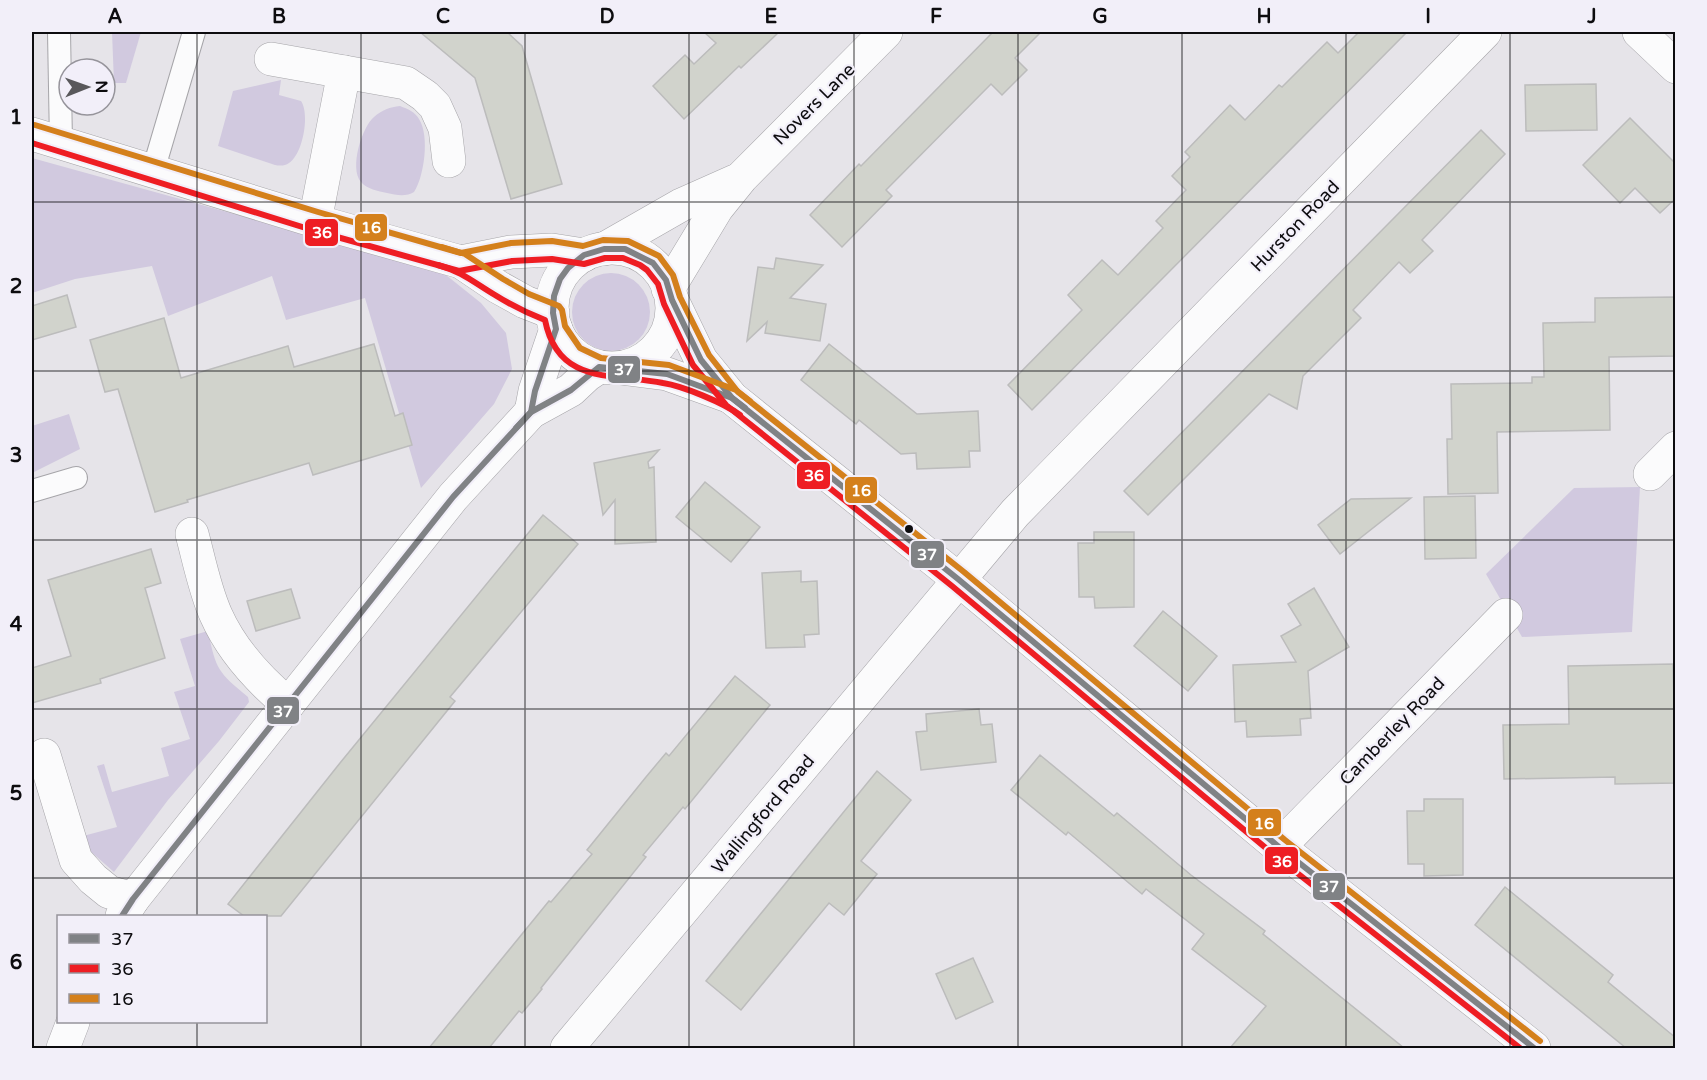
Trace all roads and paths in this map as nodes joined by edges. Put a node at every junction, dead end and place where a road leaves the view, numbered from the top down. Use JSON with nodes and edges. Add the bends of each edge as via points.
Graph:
{"nodes":[{"id":1,"x":59,"y":32,"type":"edge"},
{"id":2,"x":194,"y":32,"type":"edge"},
{"id":3,"x":886,"y":32,"type":"edge"},
{"id":4,"x":1485,"y":32,"type":"edge"},
{"id":5,"x":1639,"y":32,"type":"edge"},
{"id":6,"x":271,"y":58,"type":"dead end"},
{"id":7,"x":1676,"y":67,"type":"edge"},
{"id":8,"x":344,"y":72,"type":"junction"},
{"id":9,"x":46,"y":139,"type":"edge"},
{"id":10,"x":449,"y":160,"type":"dead end"},
{"id":11,"x":153,"y":171,"type":"junction"},
{"id":12,"x":742,"y":177,"type":"junction"},
{"id":13,"x":315,"y":221,"type":"junction"},
{"id":14,"x":594,"y":252,"type":"junction"},
{"id":15,"x":461,"y":262,"type":"junction"},
{"id":16,"x":670,"y":295,"type":"junction"},
{"id":17,"x":554,"y":321,"type":"junction"},
{"id":18,"x":610,"y":368,"type":"junction"},
{"id":19,"x":732,"y":398,"type":"junction"},
{"id":20,"x":531,"y":412,"type":"junction"},
{"id":21,"x":1676,"y":448,"type":"edge"},
{"id":22,"x":1650,"y":474,"type":"dead end"},
{"id":23,"x":76,"y":478,"type":"dead end"},
{"id":24,"x":32,"y":491,"type":"edge"},
{"id":25,"x":192,"y":534,"type":"dead end"},
{"id":26,"x":958,"y":579,"type":"junction"},
{"id":27,"x":1506,"y":615,"type":"dead end"},
{"id":28,"x":288,"y":704,"type":"junction"},
{"id":29,"x":44,"y":755,"type":"dead end"},
{"id":30,"x":1279,"y":847,"type":"junction"},
{"id":31,"x":128,"y":908,"type":"edge"},
{"id":32,"x":73,"y":1023,"type":"edge"},
{"id":33,"x":63,"y":1048,"type":"edge"},
{"id":34,"x":567,"y":1048,"type":"edge"},
{"id":35,"x":1534,"y":1048,"type":"edge"}],
"edges":[{"from":1,"to":9,"type":"lane"},
{"from":2,"to":11,"type":"lane"},
{"from":3,"to":12,"type":"street","name":"Novers Lane"},
{"from":4,"to":26,"type":"street","name":"Hurston Road","via":[[1014,513]]},
{"from":5,"to":7,"type":"street"},
{"from":6,"to":8,"type":"street"},
{"from":8,"to":10,"type":"street","via":[[406,83],[425,96],[435,106],[445,128]]},
{"from":8,"to":13,"type":"street"},
{"from":9,"to":11,"type":"street"},
{"from":11,"to":13,"type":"street"},
{"from":12,"to":14,"type":"street","name":"Novers Lane"},
{"from":12,"to":16,"type":"street","name":"Novers Lane","via":[[717,208]]},
{"from":13,"to":15,"type":"street"},
{"from":14,"to":15,"type":"street","via":[[511,252]]},
{"from":14,"to":16,"type":"street","via":[[625,249],[644,257],[666,280]]},
{"from":14,"to":17,"type":"street","via":[[568,268],[560,279],[554,296]]},
{"from":15,"to":17,"type":"street"},
{"from":16,"to":18,"type":"street","via":[[671,321],[657,349],[640,362]]},
{"from":16,"to":19,"type":"street","via":[[701,360]]},
{"from":17,"to":18,"type":"street","via":[[574,355]]},
{"from":17,"to":20,"type":"street"},
{"from":18,"to":19,"type":"street","via":[[667,374]]},
{"from":18,"to":20,"type":"street","via":[[587,375],[571,390]]},
{"from":19,"to":26,"type":"street"},
{"from":20,"to":28,"type":"street","via":[[453,497]]},
{"from":21,"to":22,"type":"street"},
{"from":23,"to":24,"type":"lane"},
{"from":25,"to":28,"type":"street","via":[[215,614],[239,656],[261,682]]},
{"from":26,"to":30,"type":"street"},
{"from":26,"to":34,"type":"street","name":"Wallingford Road"},
{"from":27,"to":30,"type":"street","name":"Camberley Road"},
{"from":28,"to":31,"type":"street"},
{"from":29,"to":31,"type":"street","via":[[76,860]]},
{"from":30,"to":35,"type":"street"},
{"from":32,"to":33,"type":"street"}]}
